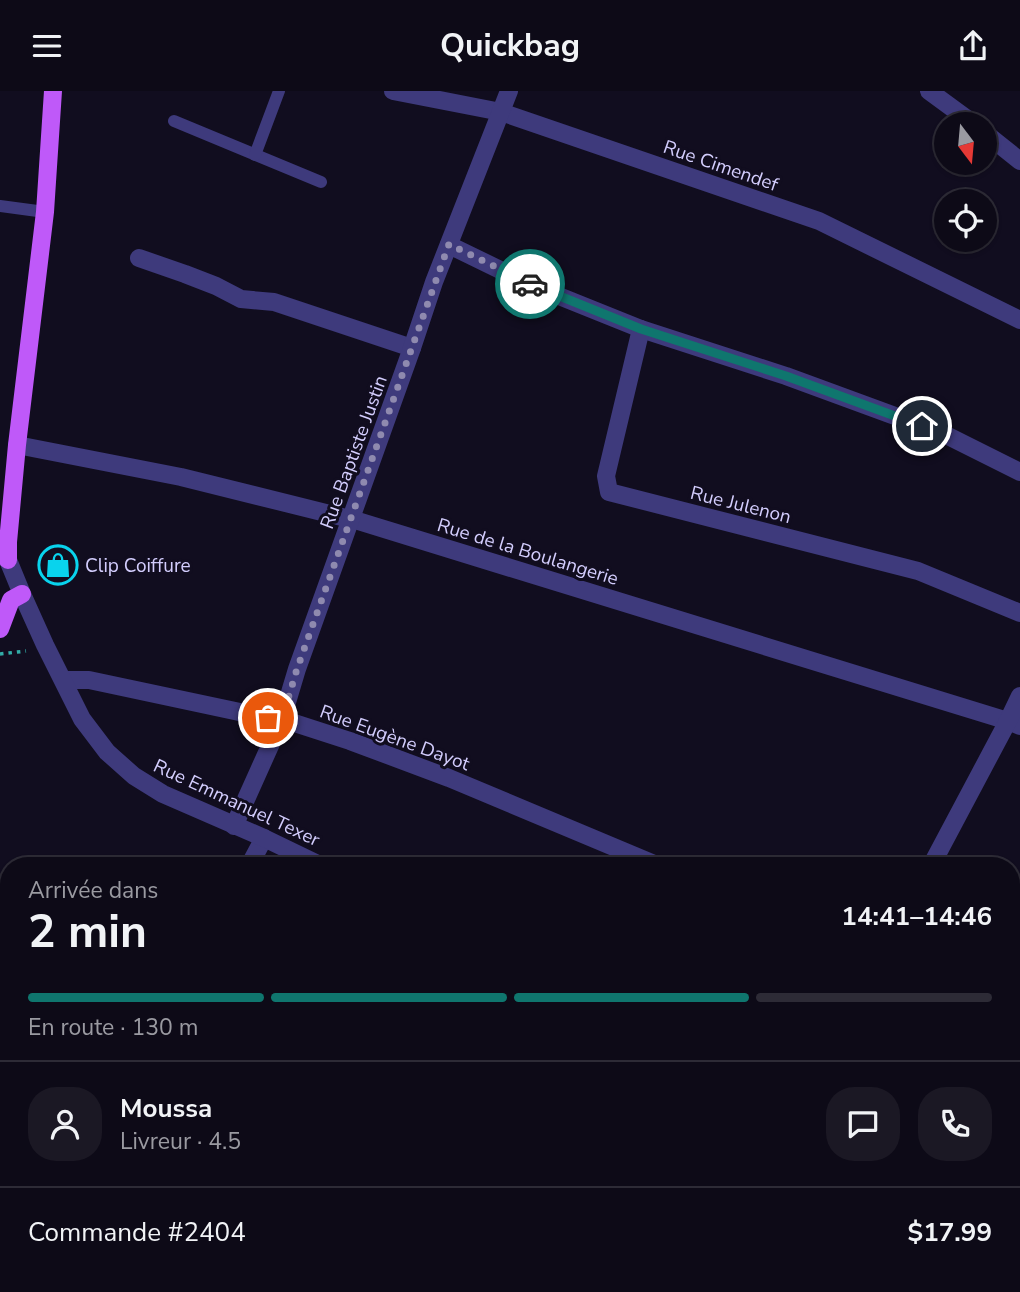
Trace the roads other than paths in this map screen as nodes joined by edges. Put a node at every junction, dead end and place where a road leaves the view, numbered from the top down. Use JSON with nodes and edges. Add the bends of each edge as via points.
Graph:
{"nodes":[{"id":1,"x":53,"y":91,"type":"edge"},
{"id":2,"x":279,"y":91,"type":"edge"},
{"id":3,"x":393,"y":91,"type":"edge"},
{"id":4,"x":509,"y":91,"type":"edge"},
{"id":5,"x":929,"y":91,"type":"edge"},
{"id":6,"x":958,"y":112,"type":"edge"},
{"id":7,"x":501,"y":113,"type":"junction"},
{"id":8,"x":174,"y":121,"type":"dead end"},
{"id":9,"x":998,"y":143,"type":"edge"},
{"id":10,"x":255,"y":155,"type":"junction"},
{"id":11,"x":1020,"y":161,"type":"edge"},
{"id":12,"x":321,"y":181,"type":"dead end"},
{"id":13,"x":0,"y":206,"type":"edge"},
{"id":14,"x":45,"y":212,"type":"junction"},
{"id":15,"x":449,"y":244,"type":"junction"},
{"id":16,"x":139,"y":258,"type":"dead end"},
{"id":17,"x":1020,"y":320,"type":"edge"},
{"id":18,"x":641,"y":329,"type":"junction"},
{"id":19,"x":412,"y":348,"type":"junction"},
{"id":20,"x":17,"y":445,"type":"junction"},
{"id":21,"x":1020,"y":472,"type":"edge"},
{"id":22,"x":351,"y":520,"type":"junction"},
{"id":23,"x":4,"y":560,"type":"edge"},
{"id":24,"x":22,"y":594,"type":"junction"},
{"id":25,"x":1020,"y":613,"type":"edge"},
{"id":26,"x":0,"y":629,"type":"edge"},
{"id":27,"x":64,"y":680,"type":"junction"},
{"id":28,"x":1020,"y":695,"type":"edge"},
{"id":29,"x":282,"y":719,"type":"junction"},
{"id":30,"x":1014,"y":723,"type":"edge"},
{"id":31,"x":234,"y":826,"type":"junction"},
{"id":32,"x":264,"y":838,"type":"junction"},
{"id":33,"x":254,"y":857,"type":"edge"},
{"id":34,"x":303,"y":857,"type":"edge"},
{"id":35,"x":638,"y":857,"type":"edge"},
{"id":36,"x":936,"y":857,"type":"edge"}],
"edges":[{"from":1,"to":14,"type":"main road"},
{"from":2,"to":10,"type":"lane"},
{"from":3,"to":7,"type":"street","name":"Rue Cimendef"},
{"from":4,"to":7,"type":"street","name":"Rue Baptiste Justin"},
{"from":5,"to":6,"type":"street"},
{"from":7,"to":15,"type":"street","name":"Rue Baptiste Justin"},
{"from":7,"to":17,"type":"street","name":"Rue Cimendef","via":[[819,221]]},
{"from":8,"to":10,"type":"lane"},
{"from":9,"to":11,"type":"street"},
{"from":10,"to":12,"type":"lane"},
{"from":13,"to":14,"type":"lane"},
{"from":14,"to":20,"type":"main road"},
{"from":15,"to":18,"type":"street","via":[[530,284]]},
{"from":15,"to":19,"type":"street","name":"Rue Baptiste Justin"},
{"from":16,"to":19,"type":"street","via":[[241,299],[274,302]]},
{"from":18,"to":21,"type":"street","via":[[944,434]]},
{"from":18,"to":25,"type":"street","name":"Rue Julenon","via":[[606,476],[609,492],[918,571]]},
{"from":19,"to":22,"type":"street","name":"Rue Baptiste Justin"},
{"from":20,"to":22,"type":"street","name":"Rue de la Boulangerie","via":[[181,477]]},
{"from":20,"to":23,"type":"main road"},
{"from":22,"to":29,"type":"street","name":"Rue Baptiste Justin"},
{"from":22,"to":30,"type":"street","name":"Rue de la Boulangerie"},
{"from":23,"to":24,"type":"street","name":"Rue Emmanuel Texer"},
{"from":24,"to":26,"type":"main road","via":[[11,600]]},
{"from":24,"to":27,"type":"street","name":"Rue Emmanuel Texer"},
{"from":27,"to":29,"type":"street","name":"Rue Eugène Dayot","via":[[89,680]]},
{"from":27,"to":31,"type":"street","name":"Rue Emmanuel Texer","via":[[82,719],[107,752],[134,776]]},
{"from":28,"to":30,"type":"street"},
{"from":29,"to":31,"type":"street","name":"Rue Baptiste Justin"},
{"from":29,"to":35,"type":"street","name":"Rue Eugène Dayot","via":[[449,778]]},
{"from":30,"to":36,"type":"street"},
{"from":31,"to":32,"type":"street","name":"Rue Emmanuel Texer"},
{"from":32,"to":33,"type":"street"},
{"from":32,"to":34,"type":"street","name":"Rue Emmanuel Texer"}]}
